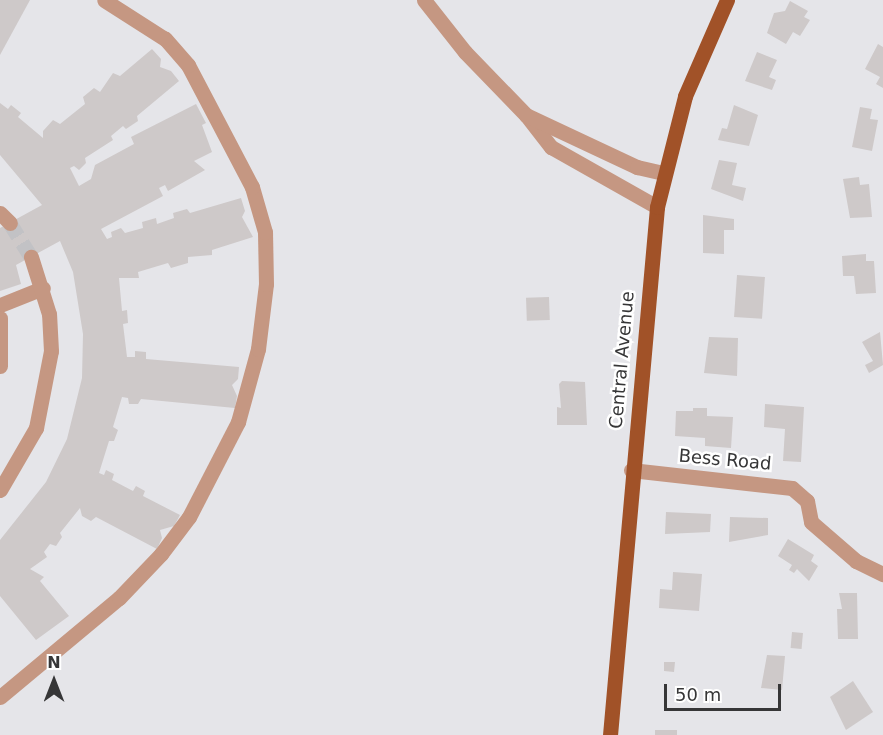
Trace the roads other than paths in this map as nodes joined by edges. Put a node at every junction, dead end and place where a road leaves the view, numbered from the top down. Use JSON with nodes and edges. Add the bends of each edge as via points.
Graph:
{"nodes":[{"id":1,"x":104,"y":0,"type":"edge"},
{"id":2,"x":424,"y":0,"type":"edge"},
{"id":3,"x":727,"y":0,"type":"edge"},
{"id":4,"x":526,"y":115,"type":"junction"},
{"id":5,"x":664,"y":173,"type":"junction"},
{"id":6,"x":657,"y":207,"type":"junction"},
{"id":7,"x":31,"y":257,"type":"tunnel mouth"},
{"id":8,"x":43,"y":288,"type":"junction"},
{"id":9,"x":0,"y":305,"type":"edge"},
{"id":10,"x":0,"y":318,"type":"edge"},
{"id":11,"x":0,"y":366,"type":"edge"},
{"id":12,"x":631,"y":470,"type":"junction"},
{"id":13,"x":0,"y":490,"type":"edge"},
{"id":14,"x":883,"y":574,"type":"edge"},
{"id":15,"x":0,"y":697,"type":"edge"},
{"id":16,"x":610,"y":735,"type":"edge"}],
"edges":[{"from":1,"to":15,"type":"street","via":[[165,39],[188,65],[252,187],[265,232],[266,284],[258,349],[238,422],[189,517],[161,554],[119,598]]},
{"from":2,"to":4,"type":"street","via":[[465,52]]},
{"from":3,"to":5,"type":"main road","name":"Central Avenue","via":[[690,81]]},
{"from":4,"to":5,"type":"street","via":[[637,166]]},
{"from":4,"to":6,"type":"street","via":[[551,147]]},
{"from":5,"to":6,"type":"main road","name":"Central Avenue"},
{"from":6,"to":12,"type":"main road","name":"Central Avenue"},
{"from":7,"to":8,"type":"street"},
{"from":8,"to":9,"type":"street"},
{"from":8,"to":13,"type":"street","via":[[51,351],[45,387],[36,428]]},
{"from":10,"to":11,"type":"street"},
{"from":12,"to":14,"type":"street","name":"Bess Road","via":[[792,488],[807,501],[811,522],[855,561]]},
{"from":12,"to":16,"type":"main road","name":"Central Avenue"}]}
